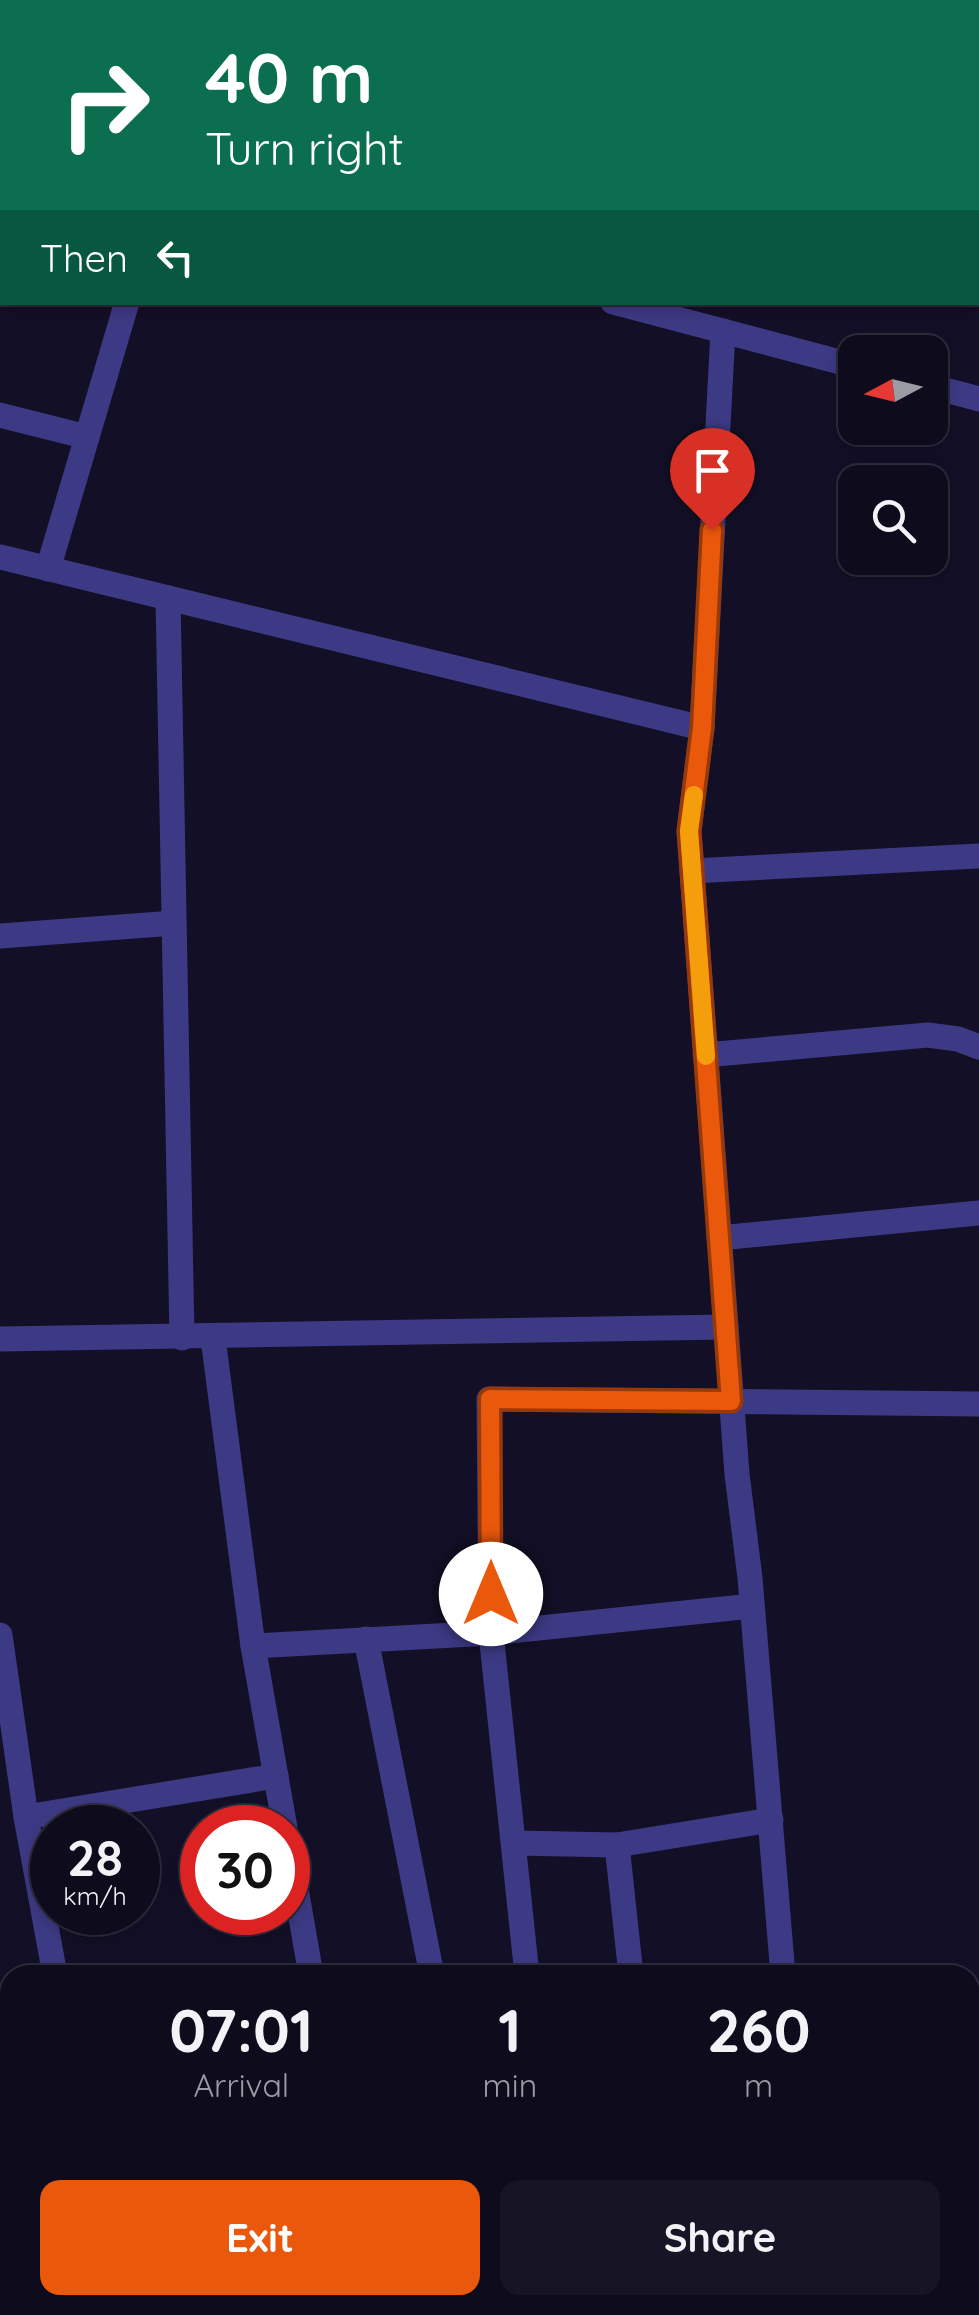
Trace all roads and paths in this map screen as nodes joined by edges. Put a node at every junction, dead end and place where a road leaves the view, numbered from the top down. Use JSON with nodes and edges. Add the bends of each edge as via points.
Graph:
{"nodes":[{"id":1,"x":118,"y":305,"type":"edge"},
{"id":2,"x":624,"y":305,"type":"edge"},
{"id":3,"x":723,"y":331,"type":"junction"},
{"id":4,"x":838,"y":361,"type":"edge"},
{"id":5,"x":948,"y":391,"type":"edge"},
{"id":6,"x":979,"y":399,"type":"edge"},
{"id":7,"x":0,"y":415,"type":"edge"},
{"id":8,"x":86,"y":436,"type":"junction"},
{"id":9,"x":0,"y":557,"type":"edge"},
{"id":10,"x":48,"y":568,"type":"junction"},
{"id":11,"x":168,"y":598,"type":"junction"},
{"id":12,"x":702,"y":728,"type":"junction"},
{"id":13,"x":979,"y":856,"type":"edge"},
{"id":14,"x":692,"y":871,"type":"junction"},
{"id":15,"x":174,"y":924,"type":"junction"},
{"id":16,"x":0,"y":936,"type":"edge"},
{"id":17,"x":979,"y":1047,"type":"edge"},
{"id":18,"x":706,"y":1055,"type":"junction"},
{"id":19,"x":979,"y":1212,"type":"edge"},
{"id":20,"x":719,"y":1238,"type":"junction"},
{"id":21,"x":726,"y":1327,"type":"junction"},
{"id":22,"x":182,"y":1338,"type":"junction"},
{"id":23,"x":213,"y":1338,"type":"junction"},
{"id":24,"x":0,"y":1339,"type":"edge"},
{"id":25,"x":731,"y":1401,"type":"junction"},
{"id":26,"x":979,"y":1404,"type":"edge"},
{"id":27,"x":752,"y":1606,"type":"junction"},
{"id":28,"x":491,"y":1632,"type":"junction"},
{"id":29,"x":0,"y":1635,"type":"edge"},
{"id":30,"x":366,"y":1639,"type":"junction"},
{"id":31,"x":253,"y":1646,"type":"junction"},
{"id":32,"x":276,"y":1776,"type":"junction"},
{"id":33,"x":281,"y":1805,"type":"edge"},
{"id":34,"x":26,"y":1817,"type":"junction"},
{"id":35,"x":771,"y":1820,"type":"junction"},
{"id":36,"x":515,"y":1843,"type":"junction"},
{"id":37,"x":617,"y":1845,"type":"junction"},
{"id":38,"x":304,"y":1935,"type":"edge"},
{"id":39,"x":53,"y":1965,"type":"edge"},
{"id":40,"x":309,"y":1965,"type":"edge"},
{"id":41,"x":430,"y":1965,"type":"edge"},
{"id":42,"x":526,"y":1965,"type":"edge"},
{"id":43,"x":630,"y":1965,"type":"edge"},
{"id":44,"x":782,"y":1965,"type":"edge"}],
"edges":[{"from":1,"to":8,"type":"street"},
{"from":2,"to":3,"type":"street"},
{"from":3,"to":4,"type":"street"},
{"from":3,"to":12,"type":"street"},
{"from":5,"to":6,"type":"street"},
{"from":7,"to":8,"type":"street"},
{"from":8,"to":10,"type":"street"},
{"from":9,"to":10,"type":"street"},
{"from":10,"to":11,"type":"street"},
{"from":11,"to":12,"type":"street"},
{"from":11,"to":15,"type":"street"},
{"from":12,"to":14,"type":"street","via":[[689,831]]},
{"from":13,"to":14,"type":"street"},
{"from":14,"to":18,"type":"street"},
{"from":15,"to":16,"type":"street"},
{"from":15,"to":22,"type":"street"},
{"from":17,"to":18,"type":"street","via":[[928,1035]]},
{"from":18,"to":20,"type":"street"},
{"from":19,"to":20,"type":"street"},
{"from":20,"to":21,"type":"street"},
{"from":21,"to":23,"type":"street"},
{"from":21,"to":25,"type":"street"},
{"from":22,"to":23,"type":"street"},
{"from":22,"to":24,"type":"street"},
{"from":23,"to":31,"type":"street"},
{"from":25,"to":26,"type":"street"},
{"from":25,"to":27,"type":"street"},
{"from":25,"to":28,"type":"street","via":[[490,1399]]},
{"from":27,"to":28,"type":"street"},
{"from":27,"to":35,"type":"street"},
{"from":28,"to":30,"type":"street"},
{"from":28,"to":36,"type":"street"},
{"from":29,"to":34,"type":"street"},
{"from":30,"to":31,"type":"street"},
{"from":30,"to":41,"type":"street"},
{"from":31,"to":32,"type":"street"},
{"from":32,"to":33,"type":"street"},
{"from":32,"to":34,"type":"street"},
{"from":34,"to":39,"type":"street"},
{"from":35,"to":37,"type":"street"},
{"from":35,"to":44,"type":"street"},
{"from":36,"to":37,"type":"street"},
{"from":36,"to":42,"type":"street"},
{"from":37,"to":43,"type":"street"},
{"from":38,"to":40,"type":"street"}]}
